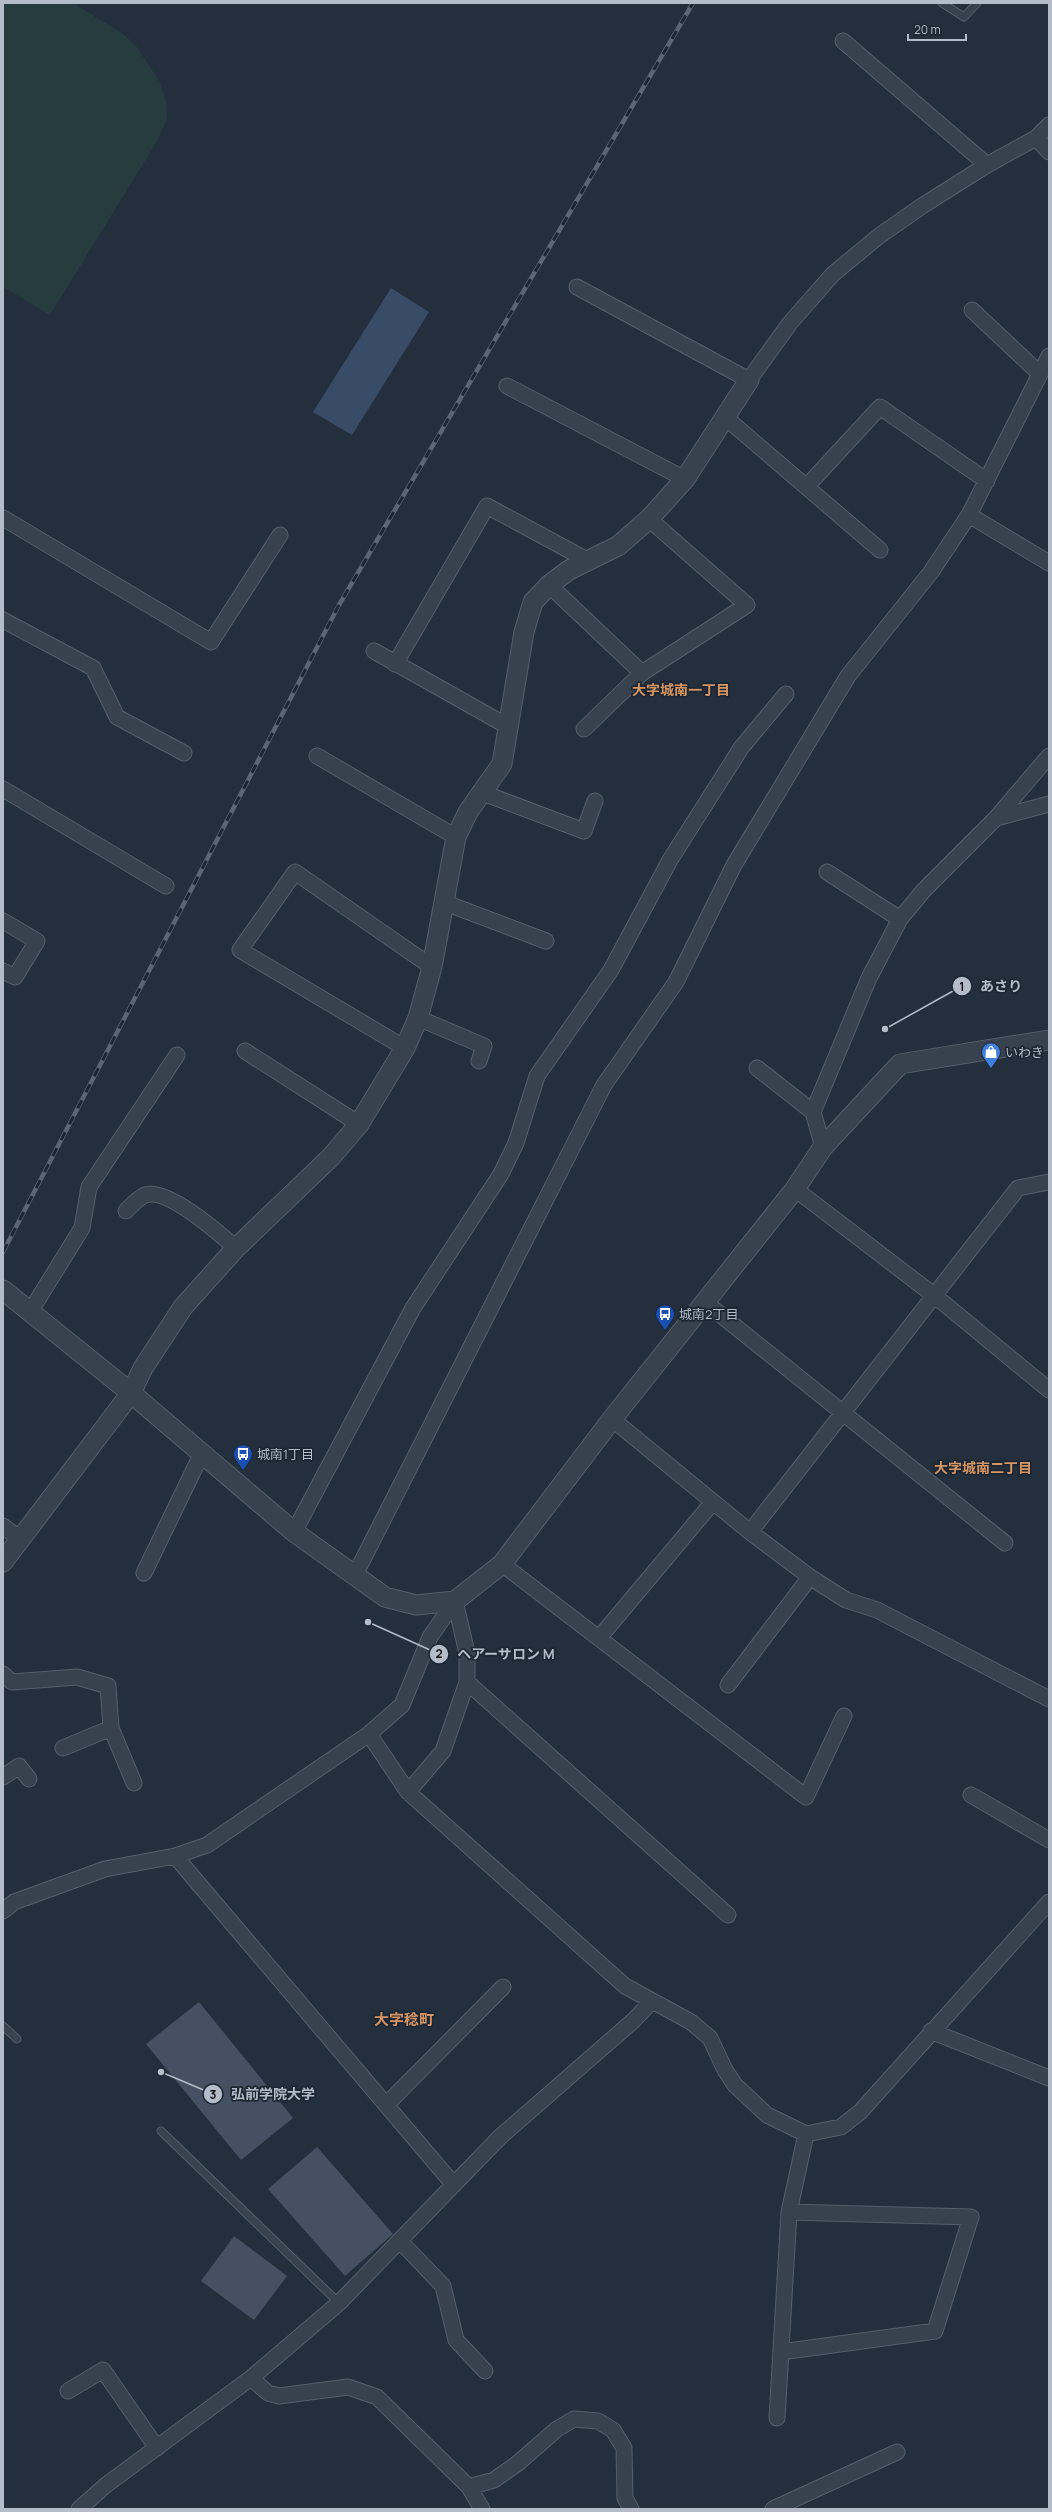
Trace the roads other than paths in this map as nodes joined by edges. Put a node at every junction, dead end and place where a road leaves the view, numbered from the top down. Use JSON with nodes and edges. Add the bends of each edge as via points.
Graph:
{"nodes":[{"id":1,"x":942,"y":3,"type":"edge"},
{"id":2,"x":977,"y":3,"type":"edge"},
{"id":3,"x":842,"y":41,"type":"dead end"},
{"id":4,"x":1049,"y":125,"type":"edge"},
{"id":5,"x":1036,"y":138,"type":"junction"},
{"id":6,"x":1049,"y":152,"type":"edge"},
{"id":7,"x":987,"y":165,"type":"junction"},
{"id":8,"x":577,"y":287,"type":"dead end"},
{"id":9,"x":972,"y":310,"type":"dead end"},
{"id":10,"x":1049,"y":356,"type":"edge"},
{"id":11,"x":1040,"y":374,"type":"junction"},
{"id":12,"x":749,"y":380,"type":"junction"},
{"id":13,"x":507,"y":386,"type":"dead end"},
{"id":14,"x":726,"y":418,"type":"junction"},
{"id":15,"x":684,"y":479,"type":"junction"},
{"id":16,"x":987,"y":481,"type":"junction"},
{"id":17,"x":807,"y":486,"type":"junction"},
{"id":18,"x":969,"y":515,"type":"junction"},
{"id":19,"x":3,"y":518,"type":"edge"},
{"id":20,"x":650,"y":519,"type":"junction"},
{"id":21,"x":280,"y":535,"type":"dead end"},
{"id":22,"x":880,"y":550,"type":"dead end"},
{"id":23,"x":587,"y":560,"type":"junction"},
{"id":24,"x":1049,"y":563,"type":"edge"},
{"id":25,"x":549,"y":585,"type":"junction"},
{"id":26,"x":3,"y":620,"type":"edge"},
{"id":27,"x":374,"y":651,"type":"dead end"},
{"id":28,"x":395,"y":664,"type":"junction"},
{"id":29,"x":642,"y":673,"type":"junction"},
{"id":30,"x":786,"y":694,"type":"dead end"},
{"id":31,"x":509,"y":727,"type":"junction"},
{"id":32,"x":584,"y":729,"type":"dead end"},
{"id":33,"x":184,"y":753,"type":"dead end"},
{"id":34,"x":317,"y":756,"type":"dead end"},
{"id":35,"x":1049,"y":756,"type":"edge"},
{"id":36,"x":3,"y":789,"type":"edge"},
{"id":37,"x":483,"y":793,"type":"junction"},
{"id":38,"x":595,"y":801,"type":"dead end"},
{"id":39,"x":1049,"y":804,"type":"edge"},
{"id":40,"x":996,"y":818,"type":"junction"},
{"id":41,"x":456,"y":837,"type":"junction"},
{"id":42,"x":827,"y":872,"type":"dead end"},
{"id":43,"x":166,"y":886,"type":"dead end"},
{"id":44,"x":443,"y":902,"type":"junction"},
{"id":45,"x":900,"y":919,"type":"junction"},
{"id":46,"x":3,"y":921,"type":"edge"},
{"id":47,"x":546,"y":941,"type":"dead end"},
{"id":48,"x":432,"y":967,"type":"junction"},
{"id":49,"x":3,"y":971,"type":"edge"},
{"id":50,"x":418,"y":1018,"type":"junction"},
{"id":51,"x":1049,"y":1040,"type":"edge"},
{"id":52,"x":405,"y":1048,"type":"junction"},
{"id":53,"x":245,"y":1051,"type":"dead end"},
{"id":54,"x":177,"y":1056,"type":"dead end"},
{"id":55,"x":479,"y":1061,"type":"dead end"},
{"id":56,"x":757,"y":1068,"type":"dead end"},
{"id":57,"x":813,"y":1112,"type":"junction"},
{"id":58,"x":358,"y":1124,"type":"junction"},
{"id":59,"x":824,"y":1147,"type":"junction"},
{"id":60,"x":1049,"y":1182,"type":"edge"},
{"id":61,"x":795,"y":1189,"type":"junction"},
{"id":62,"x":126,"y":1211,"type":"dead end"},
{"id":63,"x":236,"y":1248,"type":"junction"},
{"id":64,"x":3,"y":1290,"type":"edge"},
{"id":65,"x":935,"y":1296,"type":"junction"},
{"id":66,"x":706,"y":1303,"type":"junction"},
{"id":67,"x":30,"y":1312,"type":"junction"},
{"id":68,"x":1049,"y":1390,"type":"edge"},
{"id":69,"x":131,"y":1393,"type":"junction"},
{"id":70,"x":844,"y":1414,"type":"junction"},
{"id":71,"x":612,"y":1419,"type":"junction"},
{"id":72,"x":202,"y":1453,"type":"junction"},
{"id":73,"x":713,"y":1502,"type":"junction"},
{"id":74,"x":3,"y":1526,"type":"edge"},
{"id":75,"x":294,"y":1532,"type":"junction"},
{"id":76,"x":750,"y":1532,"type":"junction"},
{"id":77,"x":20,"y":1539,"type":"junction"},
{"id":78,"x":1005,"y":1543,"type":"dead end"},
{"id":79,"x":3,"y":1562,"type":"edge"},
{"id":80,"x":502,"y":1564,"type":"junction"},
{"id":81,"x":144,"y":1573,"type":"dead end"},
{"id":82,"x":355,"y":1575,"type":"junction"},
{"id":83,"x":810,"y":1577,"type":"junction"},
{"id":84,"x":455,"y":1601,"type":"junction"},
{"id":85,"x":600,"y":1638,"type":"junction"},
{"id":86,"x":3,"y":1674,"type":"edge"},
{"id":87,"x":467,"y":1682,"type":"junction"},
{"id":88,"x":728,"y":1685,"type":"dead end"},
{"id":89,"x":1049,"y":1699,"type":"edge"},
{"id":90,"x":844,"y":1716,"type":"dead end"},
{"id":91,"x":111,"y":1728,"type":"junction"},
{"id":92,"x":369,"y":1734,"type":"junction"},
{"id":93,"x":62,"y":1748,"type":"dead end"},
{"id":94,"x":3,"y":1777,"type":"edge"},
{"id":95,"x":29,"y":1779,"type":"dead end"},
{"id":96,"x":134,"y":1783,"type":"dead end"},
{"id":97,"x":408,"y":1792,"type":"junction"},
{"id":98,"x":971,"y":1795,"type":"dead end"},
{"id":99,"x":1049,"y":1840,"type":"edge"},
{"id":100,"x":175,"y":1856,"type":"junction"},
{"id":101,"x":1049,"y":1902,"type":"edge"},
{"id":102,"x":3,"y":1911,"type":"edge"},
{"id":103,"x":728,"y":1915,"type":"dead end"},
{"id":104,"x":503,"y":1987,"type":"dead end"},
{"id":105,"x":652,"y":2001,"type":"junction"},
{"id":106,"x":3,"y":2026,"type":"edge"},
{"id":107,"x":931,"y":2031,"type":"junction"},
{"id":108,"x":17,"y":2039,"type":"dead end"},
{"id":109,"x":1049,"y":2078,"type":"edge"},
{"id":110,"x":386,"y":2105,"type":"junction"},
{"id":111,"x":161,"y":2131,"type":"dead end"},
{"id":112,"x":806,"y":2134,"type":"junction"},
{"id":113,"x":454,"y":2185,"type":"junction"},
{"id":114,"x":789,"y":2212,"type":"junction"},
{"id":115,"x":401,"y":2242,"type":"junction"},
{"id":116,"x":339,"y":2304,"type":"junction"},
{"id":117,"x":781,"y":2352,"type":"junction"},
{"id":118,"x":485,"y":2371,"type":"dead end"},
{"id":119,"x":251,"y":2378,"type":"junction"},
{"id":120,"x":68,"y":2391,"type":"dead end"},
{"id":121,"x":777,"y":2418,"type":"dead end"},
{"id":122,"x":157,"y":2448,"type":"junction"},
{"id":123,"x":897,"y":2452,"type":"dead end"},
{"id":124,"x":469,"y":2487,"type":"junction"},
{"id":125,"x":79,"y":2509,"type":"edge"},
{"id":126,"x":482,"y":2509,"type":"edge"},
{"id":127,"x":631,"y":2509,"type":"edge"},
{"id":128,"x":773,"y":2509,"type":"edge"}],
"edges":[{"from":1,"to":2,"type":"lane","via":[[964,18]]},
{"from":3,"to":7,"type":"street"},
{"from":4,"to":5,"type":"street"},
{"from":5,"to":6,"type":"street"},
{"from":5,"to":7,"type":"street"},
{"from":7,"to":12,"type":"street","via":[[879,236],[833,274],[790,323]]},
{"from":8,"to":12,"type":"street"},
{"from":9,"to":11,"type":"street"},
{"from":10,"to":11,"type":"street"},
{"from":11,"to":16,"type":"street"},
{"from":12,"to":14,"type":"street"},
{"from":13,"to":15,"type":"street"},
{"from":14,"to":15,"type":"street"},
{"from":14,"to":17,"type":"street"},
{"from":15,"to":20,"type":"street"},
{"from":16,"to":17,"type":"street","via":[[880,407]]},
{"from":16,"to":18,"type":"street"},
{"from":17,"to":22,"type":"street"},
{"from":18,"to":24,"type":"street"},
{"from":18,"to":82,"type":"street","via":[[930,572],[848,676],[734,865],[676,982],[604,1085]]},
{"from":19,"to":21,"type":"street","via":[[211,642]]},
{"from":20,"to":23,"type":"street","via":[[618,546]]},
{"from":20,"to":29,"type":"street","via":[[747,604]]},
{"from":23,"to":25,"type":"street"},
{"from":23,"to":28,"type":"street","via":[[486,506]]},
{"from":25,"to":29,"type":"street"},
{"from":25,"to":31,"type":"street","via":[[533,602],[526,625]]},
{"from":26,"to":33,"type":"street","via":[[93,668],[117,717]]},
{"from":27,"to":28,"type":"street"},
{"from":28,"to":31,"type":"street"},
{"from":29,"to":32,"type":"street"},
{"from":30,"to":75,"type":"street","via":[[741,748],[670,860],[611,970],[537,1076],[516,1143],[500,1174],[413,1308]]},
{"from":31,"to":37,"type":"street","via":[[502,764]]},
{"from":34,"to":41,"type":"street"},
{"from":35,"to":40,"type":"street"},
{"from":36,"to":43,"type":"street"},
{"from":37,"to":38,"type":"street","via":[[584,831]]},
{"from":37,"to":41,"type":"street","via":[[468,812]]},
{"from":39,"to":40,"type":"street"},
{"from":40,"to":45,"type":"street","via":[[924,890]]},
{"from":41,"to":44,"type":"street"},
{"from":42,"to":45,"type":"street"},
{"from":44,"to":47,"type":"street"},
{"from":44,"to":48,"type":"street"},
{"from":45,"to":57,"type":"street","via":[[861,997]]},
{"from":46,"to":49,"type":"street","via":[[38,941],[15,977]]},
{"from":48,"to":50,"type":"street"},
{"from":48,"to":52,"type":"street","via":[[295,872],[240,950]]},
{"from":50,"to":52,"type":"street"},
{"from":50,"to":55,"type":"street","via":[[484,1046]]},
{"from":51,"to":59,"type":"street","via":[[900,1064]]},
{"from":52,"to":58,"type":"street"},
{"from":53,"to":58,"type":"street"},
{"from":54,"to":67,"type":"street","via":[[89,1187],[82,1228]]},
{"from":56,"to":57,"type":"street"},
{"from":57,"to":59,"type":"street"},
{"from":58,"to":63,"type":"street","via":[[331,1157]]},
{"from":59,"to":61,"type":"street"},
{"from":60,"to":65,"type":"street","via":[[1018,1188]]},
{"from":61,"to":65,"type":"street"},
{"from":61,"to":66,"type":"street"},
{"from":62,"to":63,"type":"street","via":[[145,1195],[157,1195],[175,1202],[213,1228]]},
{"from":63,"to":69,"type":"street","via":[[183,1307],[143,1368]]},
{"from":64,"to":67,"type":"street"},
{"from":65,"to":68,"type":"street"},
{"from":65,"to":70,"type":"street"},
{"from":66,"to":70,"type":"street"},
{"from":66,"to":71,"type":"street"},
{"from":67,"to":69,"type":"street"},
{"from":69,"to":72,"type":"street"},
{"from":69,"to":77,"type":"street"},
{"from":70,"to":76,"type":"street"},
{"from":70,"to":78,"type":"street"},
{"from":71,"to":73,"type":"street"},
{"from":71,"to":80,"type":"street"},
{"from":72,"to":75,"type":"street"},
{"from":72,"to":81,"type":"street"},
{"from":73,"to":76,"type":"street"},
{"from":73,"to":85,"type":"street"},
{"from":74,"to":77,"type":"street"},
{"from":75,"to":82,"type":"street"},
{"from":76,"to":83,"type":"street"},
{"from":77,"to":79,"type":"street"},
{"from":80,"to":84,"type":"street"},
{"from":80,"to":85,"type":"street"},
{"from":82,"to":84,"type":"street","via":[[385,1597],[416,1605]]},
{"from":83,"to":88,"type":"street"},
{"from":83,"to":89,"type":"street","via":[[846,1600],[877,1610]]},
{"from":84,"to":87,"type":"street","via":[[467,1654]]},
{"from":84,"to":92,"type":"street","via":[[430,1637],[402,1705]]},
{"from":85,"to":90,"type":"street","via":[[806,1797]]},
{"from":86,"to":91,"type":"street","via":[[12,1682],[77,1677],[108,1686]]},
{"from":87,"to":97,"type":"street","via":[[443,1751]]},
{"from":87,"to":103,"type":"street"},
{"from":91,"to":93,"type":"street"},
{"from":91,"to":96,"type":"street"},
{"from":92,"to":97,"type":"street"},
{"from":92,"to":100,"type":"street","via":[[207,1846]]},
{"from":94,"to":95,"type":"street","via":[[18,1766]]},
{"from":97,"to":105,"type":"street","via":[[625,1986]]},
{"from":98,"to":99,"type":"street"},
{"from":100,"to":102,"type":"street","via":[[105,1869],[14,1902]]},
{"from":100,"to":110,"type":"street"},
{"from":101,"to":107,"type":"street"},
{"from":104,"to":110,"type":"street"},
{"from":105,"to":112,"type":"street","via":[[691,2022],[710,2038],[735,2085],[767,2115]]},
{"from":105,"to":113,"type":"street","via":[[633,2021],[500,2137]]},
{"from":106,"to":108,"type":"lane"},
{"from":107,"to":109,"type":"street"},
{"from":107,"to":112,"type":"street","via":[[860,2112],[841,2127]]},
{"from":110,"to":113,"type":"street"},
{"from":111,"to":116,"type":"lane"},
{"from":112,"to":114,"type":"street"},
{"from":113,"to":115,"type":"street"},
{"from":114,"to":117,"type":"street"},
{"from":114,"to":117,"type":"street","via":[[971,2217],[935,2331]]},
{"from":115,"to":116,"type":"street"},
{"from":115,"to":118,"type":"street","via":[[443,2286],[456,2340]]},
{"from":116,"to":119,"type":"street"},
{"from":117,"to":121,"type":"street"},
{"from":119,"to":122,"type":"street"},
{"from":119,"to":124,"type":"street","via":[[268,2393],[279,2396],[348,2387],[377,2397]]},
{"from":120,"to":122,"type":"street","via":[[103,2370]]},
{"from":122,"to":125,"type":"street","via":[[106,2485]]},
{"from":123,"to":128,"type":"street"},
{"from":124,"to":126,"type":"street"},
{"from":124,"to":127,"type":"street","via":[[494,2480],[557,2429],[574,2419],[598,2421],[613,2430],[624,2448],[625,2498]]}]}
